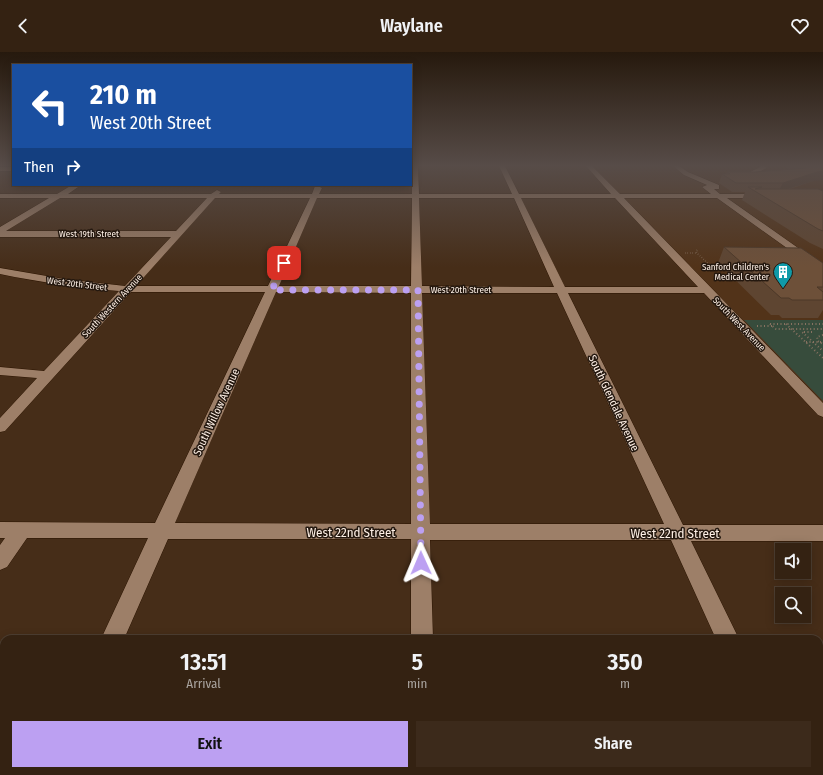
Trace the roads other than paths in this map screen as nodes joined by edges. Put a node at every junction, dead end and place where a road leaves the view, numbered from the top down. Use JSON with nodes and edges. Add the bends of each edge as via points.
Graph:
{"nodes":[{"id":1,"x":53,"y":200,"type":"edge"},
{"id":2,"x":210,"y":200,"type":"edge"},
{"id":3,"x":313,"y":200,"type":"edge"},
{"id":4,"x":416,"y":200,"type":"edge"},
{"id":5,"x":519,"y":200,"type":"edge"},
{"id":6,"x":621,"y":200,"type":"edge"},
{"id":7,"x":725,"y":200,"type":"edge"},
{"id":8,"x":0,"y":232,"type":"edge"},
{"id":9,"x":178,"y":234,"type":"junction"},
{"id":10,"x":815,"y":264,"type":"edge"},
{"id":11,"x":0,"y":271,"type":"edge"},
{"id":12,"x":128,"y":289,"type":"junction"},
{"id":13,"x":272,"y":290,"type":"junction"},
{"id":14,"x":418,"y":290,"type":"junction"},
{"id":15,"x":561,"y":290,"type":"junction"},
{"id":16,"x":706,"y":290,"type":"junction"},
{"id":17,"x":0,"y":371,"type":"edge"},
{"id":18,"x":48,"y":375,"type":"junction"},
{"id":19,"x":823,"y":412,"type":"edge"},
{"id":20,"x":0,"y":427,"type":"edge"},
{"id":21,"x":0,"y":530,"type":"edge"},
{"id":22,"x":22,"y":530,"type":"junction"},
{"id":23,"x":162,"y":530,"type":"junction"},
{"id":24,"x":420,"y":532,"type":"junction"},
{"id":25,"x":676,"y":533,"type":"junction"},
{"id":26,"x":823,"y":533,"type":"edge"},
{"id":27,"x":0,"y":561,"type":"edge"},
{"id":28,"x":114,"y":635,"type":"edge"},
{"id":29,"x":422,"y":635,"type":"edge"},
{"id":30,"x":726,"y":635,"type":"edge"}],
"edges":[{"from":1,"to":8,"type":"street"},
{"from":2,"to":9,"type":"street","name":"South Western Avenue"},
{"from":3,"to":13,"type":"street","name":"South Willow Avenue"},
{"from":4,"to":14,"type":"street"},
{"from":5,"to":15,"type":"street","name":"South Glendale Avenue"},
{"from":6,"to":16,"type":"street","name":"South West Avenue"},
{"from":7,"to":10,"type":"street"},
{"from":8,"to":9,"type":"street","name":"West 19th Street"},
{"from":9,"to":12,"type":"street","name":"South Western Avenue"},
{"from":11,"to":12,"type":"street","name":"West 20th Street","via":[[71,284]]},
{"from":12,"to":13,"type":"street","name":"West 20th Street"},
{"from":12,"to":18,"type":"street","name":"South Western Avenue"},
{"from":13,"to":14,"type":"street","name":"West 20th Street"},
{"from":13,"to":23,"type":"street","name":"South Willow Avenue"},
{"from":14,"to":15,"type":"street","name":"West 20th Street"},
{"from":14,"to":24,"type":"street"},
{"from":15,"to":16,"type":"street","name":"West 20th Street"},
{"from":15,"to":25,"type":"street","name":"South Glendale Avenue"},
{"from":16,"to":19,"type":"street","name":"South West Avenue"},
{"from":17,"to":18,"type":"street"},
{"from":18,"to":20,"type":"street","name":"South Western Avenue"},
{"from":21,"to":22,"type":"street","name":"West 22nd Street"},
{"from":22,"to":23,"type":"street","name":"West 22nd Street"},
{"from":22,"to":27,"type":"street"},
{"from":23,"to":24,"type":"street","name":"West 22nd Street"},
{"from":23,"to":28,"type":"street","name":"South Willow Avenue"},
{"from":24,"to":25,"type":"street","name":"West 22nd Street"},
{"from":24,"to":29,"type":"street"},
{"from":25,"to":26,"type":"street","name":"West 22nd Street"},
{"from":25,"to":30,"type":"street","name":"South Glendale Avenue"}]}
